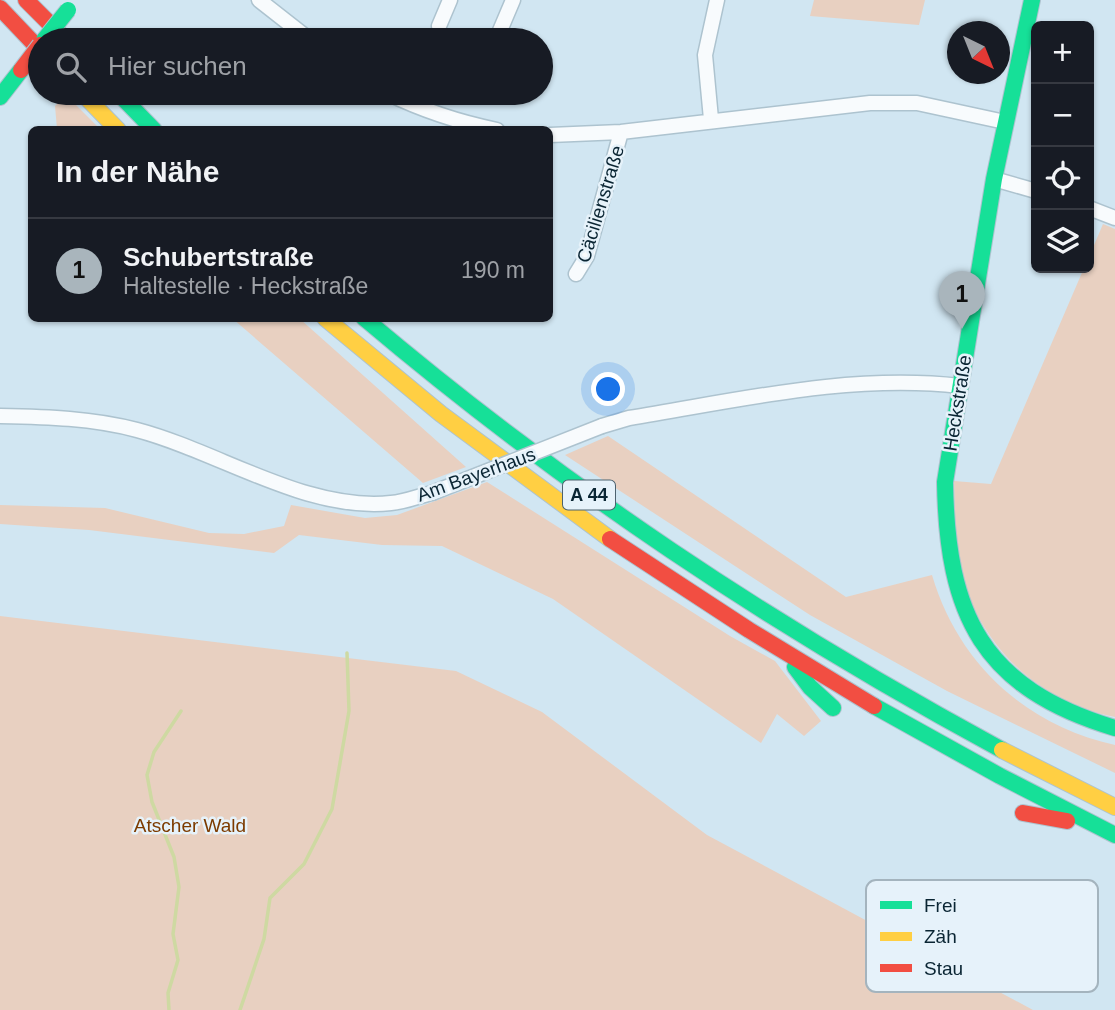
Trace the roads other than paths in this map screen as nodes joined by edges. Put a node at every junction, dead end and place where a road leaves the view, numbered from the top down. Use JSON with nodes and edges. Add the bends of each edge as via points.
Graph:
{"nodes":[{"id":1,"x":26,"y":0,"type":"edge"},
{"id":2,"x":259,"y":0,"type":"edge"},
{"id":3,"x":450,"y":0,"type":"edge"},
{"id":4,"x":513,"y":0,"type":"edge"},
{"id":5,"x":717,"y":0,"type":"edge"},
{"id":6,"x":1032,"y":0,"type":"edge"},
{"id":7,"x":72,"y":5,"type":"edge"},
{"id":8,"x":0,"y":8,"type":"edge"},
{"id":9,"x":439,"y":26,"type":"dead end"},
{"id":10,"x":54,"y":28,"type":"edge"},
{"id":11,"x":54,"y":28,"type":"edge"},
{"id":12,"x":295,"y":28,"type":"edge"},
{"id":13,"x":501,"y":28,"type":"edge"},
{"id":14,"x":28,"y":36,"type":"edge"},
{"id":15,"x":28,"y":62,"type":"edge"},
{"id":16,"x":0,"y":97,"type":"edge"},
{"id":17,"x":94,"y":105,"type":"edge"},
{"id":18,"x":130,"y":105,"type":"edge"},
{"id":19,"x":411,"y":105,"type":"edge"},
{"id":20,"x":711,"y":120,"type":"junction"},
{"id":21,"x":1005,"y":122,"type":"junction"},
{"id":22,"x":114,"y":126,"type":"edge"},
{"id":23,"x":150,"y":126,"type":"edge"},
{"id":24,"x":463,"y":126,"type":"edge"},
{"id":25,"x":621,"y":132,"type":"junction"},
{"id":26,"x":553,"y":135,"type":"edge"},
{"id":27,"x":994,"y":179,"type":"junction"},
{"id":28,"x":1031,"y":190,"type":"edge"},
{"id":29,"x":1094,"y":210,"type":"edge"},
{"id":30,"x":1115,"y":218,"type":"edge"},
{"id":31,"x":576,"y":274,"type":"dead end"},
{"id":32,"x":329,"y":322,"type":"edge"},
{"id":33,"x":368,"y":322,"type":"edge"},
{"id":34,"x":960,"y":386,"type":"junction"},
{"id":35,"x":0,"y":416,"type":"edge"},
{"id":36,"x":783,"y":652,"type":"junction"},
{"id":37,"x":833,"y":708,"type":"dead end"},
{"id":38,"x":1115,"y":728,"type":"edge"},
{"id":39,"x":1115,"y":807,"type":"edge"},
{"id":40,"x":1023,"y":813,"type":"dead end"},
{"id":41,"x":1096,"y":826,"type":"junction"},
{"id":42,"x":1115,"y":835,"type":"edge"}],
"edges":[{"from":1,"to":10,"type":"main road"},
{"from":2,"to":12,"type":"street"},
{"from":3,"to":9,"type":"street"},
{"from":4,"to":13,"type":"street"},
{"from":5,"to":20,"type":"street","via":[[705,55]]},
{"from":6,"to":21,"type":"main road","name":"Heckstraße"},
{"from":7,"to":11,"type":"main road","bridge":true},
{"from":8,"to":14,"type":"main road"},
{"from":15,"to":16,"type":"main road","bridge":true},
{"from":17,"to":22,"type":"main road"},
{"from":18,"to":23,"type":"main road"},
{"from":19,"to":24,"type":"street"},
{"from":20,"to":21,"type":"street","via":[[870,103],[917,103]]},
{"from":20,"to":25,"type":"street"},
{"from":21,"to":27,"type":"main road","name":"Heckstraße"},
{"from":25,"to":26,"type":"street"},
{"from":25,"to":31,"type":"street","name":"Cäcilienstraße","via":[[587,256]]},
{"from":27,"to":28,"type":"street"},
{"from":27,"to":34,"type":"main road","name":"Heckstraße"},
{"from":29,"to":30,"type":"street"},
{"from":32,"to":36,"type":"main road","number":"A 44","via":[[384,371],[557,505]]},
{"from":33,"to":39,"type":"main road","number":"A 44","via":[[572,483],[702,571],[929,709]]},
{"from":34,"to":35,"type":"street","name":"Am Bayerhaus","bridge":true,"via":[[918,382],[795,392],[629,418],[432,493],[394,503],[306,494],[203,450],[136,429],[71,417]]},
{"from":34,"to":38,"type":"main road","name":"Heckstraße","via":[[943,520],[956,593],[988,652],[1022,686],[1057,709]]},
{"from":36,"to":37,"type":"main road"},
{"from":36,"to":41,"type":"main road","number":"A 44","via":[[915,731]]},
{"from":40,"to":41,"type":"main road"},
{"from":41,"to":42,"type":"main road","number":"A 44"}]}
